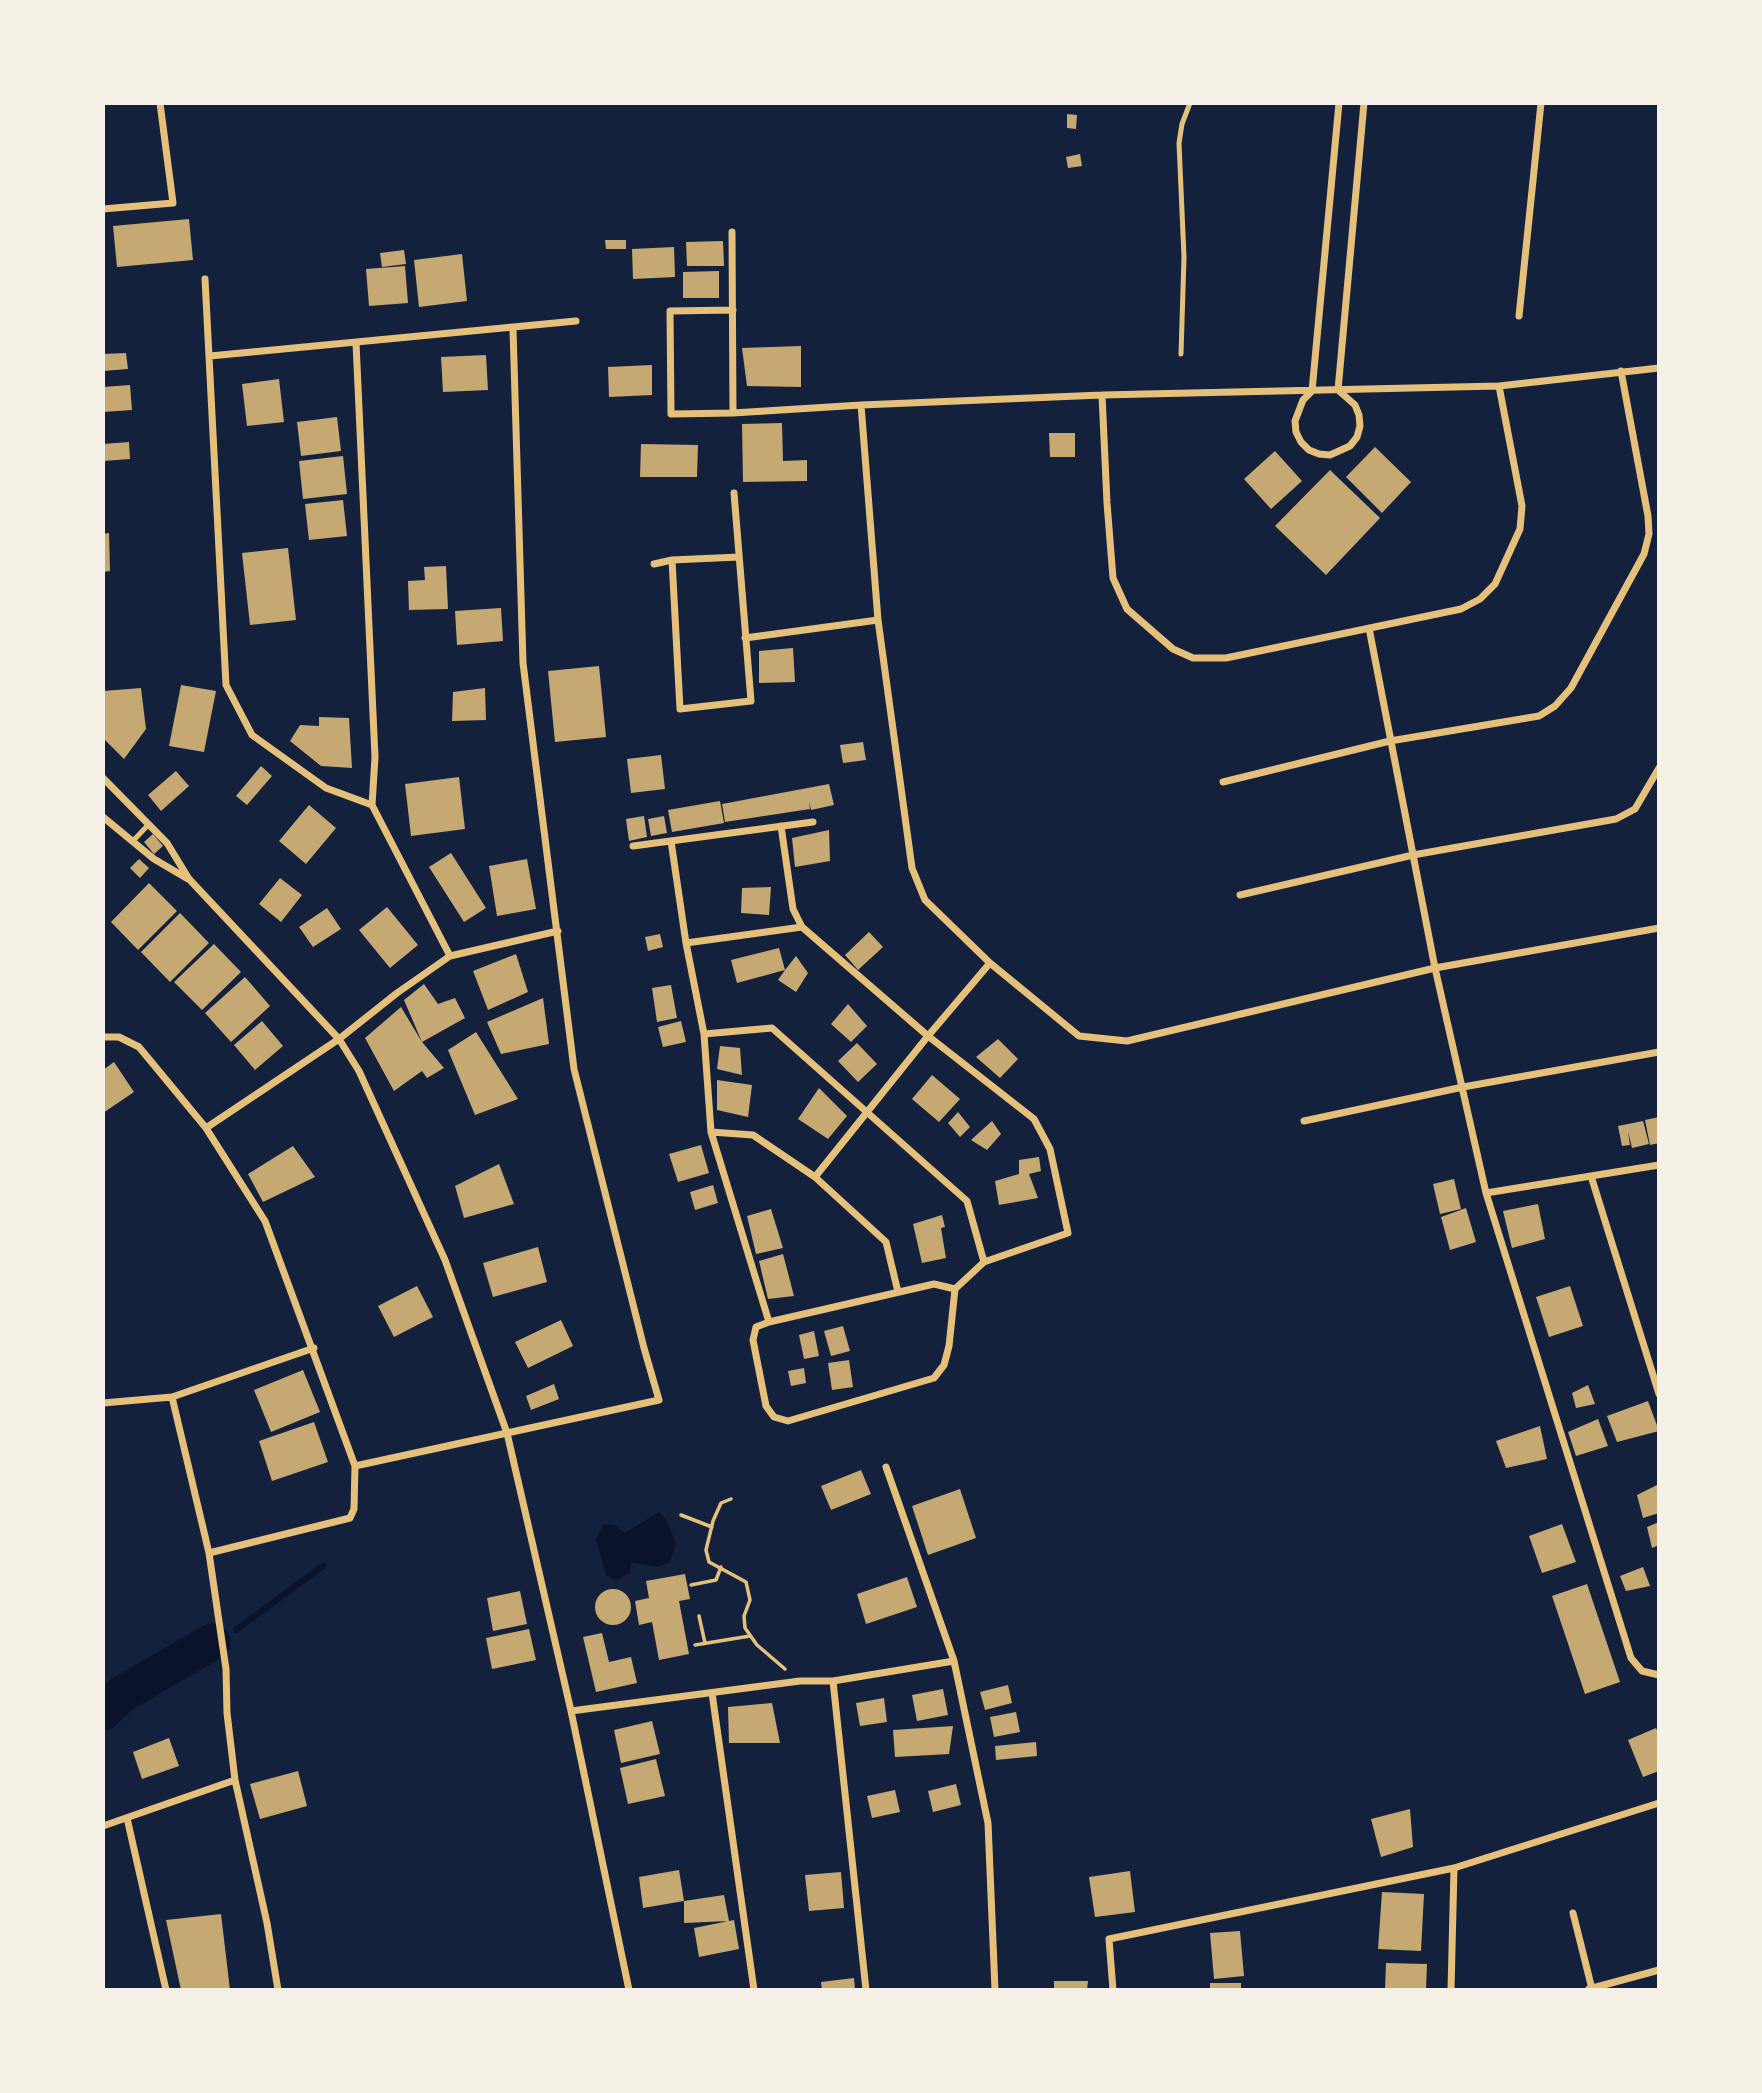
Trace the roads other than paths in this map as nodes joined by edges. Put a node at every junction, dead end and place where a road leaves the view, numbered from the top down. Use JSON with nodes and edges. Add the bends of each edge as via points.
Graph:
{"nodes":[{"id":1,"x":160,"y":103,"type":"edge"},
{"id":2,"x":1190,"y":103,"type":"edge"},
{"id":3,"x":1339,"y":103,"type":"edge"},
{"id":4,"x":1364,"y":103,"type":"edge"},
{"id":5,"x":1541,"y":103,"type":"edge"},
{"id":6,"x":103,"y":209,"type":"edge"},
{"id":7,"x":732,"y":232,"type":"dead end"},
{"id":8,"x":205,"y":279,"type":"dead end"},
{"id":9,"x":733,"y":310,"type":"junction"},
{"id":10,"x":1519,"y":316,"type":"dead end"},
{"id":11,"x":576,"y":321,"type":"dead end"},
{"id":12,"x":513,"y":329,"type":"junction"},
{"id":13,"x":356,"y":343,"type":"junction"},
{"id":14,"x":1181,"y":354,"type":"dead end"},
{"id":15,"x":210,"y":356,"type":"junction"},
{"id":16,"x":1659,"y":368,"type":"edge"},
{"id":17,"x":1621,"y":371,"type":"junction"},
{"id":18,"x":1499,"y":386,"type":"junction"},
{"id":19,"x":1338,"y":390,"type":"junction"},
{"id":20,"x":1312,"y":391,"type":"junction"},
{"id":21,"x":1102,"y":395,"type":"junction"},
{"id":22,"x":861,"y":405,"type":"junction"},
{"id":23,"x":733,"y":413,"type":"junction"},
{"id":24,"x":734,"y":493,"type":"dead end"},
{"id":25,"x":739,"y":557,"type":"junction"},
{"id":26,"x":672,"y":560,"type":"junction"},
{"id":27,"x":654,"y":564,"type":"dead end"},
{"id":28,"x":878,"y":620,"type":"junction"},
{"id":29,"x":1369,"y":628,"type":"junction"},
{"id":30,"x":745,"y":638,"type":"junction"},
{"id":31,"x":1390,"y":741,"type":"junction"},
{"id":32,"x":1659,"y":768,"type":"edge"},
{"id":33,"x":103,"y":778,"type":"edge"},
{"id":34,"x":1223,"y":782,"type":"dead end"},
{"id":35,"x":372,"y":805,"type":"junction"},
{"id":36,"x":103,"y":817,"type":"edge"},
{"id":37,"x":813,"y":822,"type":"dead end"},
{"id":38,"x":149,"y":824,"type":"junction"},
{"id":39,"x":781,"y":826,"type":"junction"},
{"id":40,"x":671,"y":841,"type":"junction"},
{"id":41,"x":132,"y":842,"type":"junction"},
{"id":42,"x":633,"y":846,"type":"dead end"},
{"id":43,"x":1413,"y":855,"type":"junction"},
{"id":44,"x":189,"y":879,"type":"junction"},
{"id":45,"x":1240,"y":895,"type":"dead end"},
{"id":46,"x":802,"y":927,"type":"junction"},
{"id":47,"x":1659,"y":928,"type":"edge"},
{"id":48,"x":558,"y":931,"type":"junction"},
{"id":49,"x":686,"y":943,"type":"junction"},
{"id":50,"x":450,"y":956,"type":"junction"},
{"id":51,"x":990,"y":963,"type":"junction"},
{"id":52,"x":1435,"y":968,"type":"junction"},
{"id":53,"x":704,"y":1034,"type":"junction"},
{"id":54,"x":928,"y":1036,"type":"junction"},
{"id":55,"x":103,"y":1037,"type":"edge"},
{"id":56,"x":339,"y":1039,"type":"junction"},
{"id":57,"x":1659,"y":1052,"type":"edge"},
{"id":58,"x":1463,"y":1087,"type":"junction"},
{"id":59,"x":867,"y":1111,"type":"junction"},
{"id":60,"x":1304,"y":1121,"type":"dead end"},
{"id":61,"x":206,"y":1128,"type":"junction"},
{"id":62,"x":710,"y":1132,"type":"junction"},
{"id":63,"x":1659,"y":1165,"type":"edge"},
{"id":64,"x":1591,"y":1176,"type":"junction"},
{"id":65,"x":816,"y":1177,"type":"junction"},
{"id":66,"x":1486,"y":1193,"type":"junction"},
{"id":67,"x":984,"y":1262,"type":"junction"},
{"id":68,"x":956,"y":1289,"type":"junction"},
{"id":69,"x":898,"y":1292,"type":"junction"},
{"id":70,"x":769,"y":1322,"type":"junction"},
{"id":71,"x":314,"y":1348,"type":"junction"},
{"id":72,"x":1659,"y":1394,"type":"edge"},
{"id":73,"x":173,"y":1397,"type":"junction"},
{"id":74,"x":103,"y":1403,"type":"edge"},
{"id":75,"x":507,"y":1433,"type":"junction"},
{"id":76,"x":355,"y":1466,"type":"junction"},
{"id":77,"x":886,"y":1467,"type":"dead end"},
{"id":78,"x":209,"y":1553,"type":"junction"},
{"id":79,"x":954,"y":1661,"type":"junction"},
{"id":80,"x":1659,"y":1675,"type":"edge"},
{"id":81,"x":833,"y":1681,"type":"junction"},
{"id":82,"x":712,"y":1693,"type":"junction"},
{"id":83,"x":571,"y":1711,"type":"junction"},
{"id":84,"x":235,"y":1780,"type":"junction"},
{"id":85,"x":1659,"y":1803,"type":"edge"},
{"id":86,"x":127,"y":1818,"type":"junction"},
{"id":87,"x":103,"y":1826,"type":"edge"},
{"id":88,"x":1454,"y":1868,"type":"junction"},
{"id":89,"x":1573,"y":1913,"type":"dead end"},
{"id":90,"x":1659,"y":1970,"type":"edge"},
{"id":91,"x":1590,"y":1989,"type":"edge"},
{"id":92,"x":166,"y":1990,"type":"edge"},
{"id":93,"x":278,"y":1990,"type":"edge"},
{"id":94,"x":629,"y":1990,"type":"edge"},
{"id":95,"x":754,"y":1990,"type":"edge"},
{"id":96,"x":866,"y":1990,"type":"edge"},
{"id":97,"x":995,"y":1990,"type":"edge"},
{"id":98,"x":1113,"y":1990,"type":"edge"},
{"id":99,"x":1451,"y":1990,"type":"edge"}],
"edges":[{"from":1,"to":6,"type":"street","via":[[173,203]]},
{"from":2,"to":14,"type":"lane","via":[[1179,143],[1184,257]]},
{"from":3,"to":20,"type":"street"},
{"from":4,"to":19,"type":"street"},
{"from":5,"to":10,"type":"street"},
{"from":7,"to":9,"type":"street"},
{"from":8,"to":15,"type":"street"},
{"from":9,"to":23,"type":"street"},
{"from":9,"to":23,"type":"street","via":[[670,311],[671,414]]},
{"from":11,"to":12,"type":"street"},
{"from":12,"to":13,"type":"street"},
{"from":12,"to":48,"type":"street","via":[[523,663]]},
{"from":13,"to":15,"type":"street"},
{"from":13,"to":35,"type":"street","via":[[374,757]]},
{"from":15,"to":35,"type":"street","via":[[226,685],[252,735],[326,788]]},
{"from":16,"to":17,"type":"street"},
{"from":17,"to":18,"type":"street"},
{"from":17,"to":31,"type":"street","via":[[1649,534],[1644,554],[1571,688],[1539,716]]},
{"from":18,"to":19,"type":"street"},
{"from":18,"to":29,"type":"street","via":[[1522,506],[1520,529],[1495,584],[1480,600],[1461,609]]},
{"from":19,"to":20,"type":"street"},
{"from":19,"to":20,"type":"street","via":[[1355,405],[1360,426],[1350,446],[1330,455],[1309,450],[1296,432],[1297,410]]},
{"from":20,"to":21,"type":"street"},
{"from":21,"to":22,"type":"street"},
{"from":21,"to":29,"type":"street","via":[[1113,578],[1127,608],[1172,649],[1193,658],[1226,658]]},
{"from":22,"to":23,"type":"street"},
{"from":22,"to":28,"type":"street"},
{"from":24,"to":25,"type":"street"},
{"from":25,"to":26,"type":"street"},
{"from":25,"to":30,"type":"street"},
{"from":26,"to":27,"type":"street"},
{"from":26,"to":30,"type":"street","via":[[680,709],[751,701]]},
{"from":28,"to":30,"type":"street"},
{"from":28,"to":51,"type":"street","via":[[912,868],[925,900]]},
{"from":29,"to":31,"type":"street"},
{"from":31,"to":34,"type":"street"},
{"from":31,"to":43,"type":"street"},
{"from":32,"to":43,"type":"street","via":[[1634,809],[1616,819]]},
{"from":33,"to":38,"type":"street"},
{"from":35,"to":50,"type":"street"},
{"from":36,"to":41,"type":"street"},
{"from":37,"to":39,"type":"street"},
{"from":38,"to":41,"type":"lane"},
{"from":38,"to":44,"type":"street"},
{"from":39,"to":40,"type":"street"},
{"from":39,"to":46,"type":"street","via":[[793,909]]},
{"from":40,"to":42,"type":"street"},
{"from":40,"to":49,"type":"street"},
{"from":41,"to":44,"type":"street"},
{"from":43,"to":45,"type":"street"},
{"from":43,"to":52,"type":"street"},
{"from":44,"to":56,"type":"street"},
{"from":46,"to":49,"type":"street"},
{"from":46,"to":54,"type":"street"},
{"from":47,"to":52,"type":"street"},
{"from":48,"to":50,"type":"street"},
{"from":48,"to":75,"type":"street","via":[[574,1069],[659,1400]]},
{"from":49,"to":53,"type":"street"},
{"from":50,"to":56,"type":"street"},
{"from":51,"to":52,"type":"street","via":[[1079,1035],[1127,1041]]},
{"from":51,"to":54,"type":"street"},
{"from":52,"to":58,"type":"street"},
{"from":53,"to":59,"type":"street","via":[[772,1028]]},
{"from":53,"to":62,"type":"street"},
{"from":54,"to":59,"type":"street"},
{"from":54,"to":67,"type":"street","via":[[1034,1119],[1050,1149],[1068,1233]]},
{"from":55,"to":61,"type":"street","via":[[118,1037],[139,1047]]},
{"from":56,"to":61,"type":"street"},
{"from":56,"to":75,"type":"street","via":[[359,1071],[445,1260]]},
{"from":57,"to":58,"type":"street"},
{"from":58,"to":60,"type":"street"},
{"from":58,"to":66,"type":"street"},
{"from":59,"to":65,"type":"street"},
{"from":59,"to":67,"type":"street","via":[[967,1201]]},
{"from":61,"to":71,"type":"street","via":[[265,1221]]},
{"from":62,"to":65,"type":"street","via":[[753,1135]]},
{"from":62,"to":70,"type":"street"},
{"from":63,"to":64,"type":"street"},
{"from":64,"to":66,"type":"street"},
{"from":64,"to":72,"type":"street"},
{"from":65,"to":69,"type":"street","via":[[886,1242]]},
{"from":66,"to":80,"type":"street","via":[[1631,1658],[1642,1671]]},
{"from":67,"to":68,"type":"street"},
{"from":68,"to":69,"type":"street","via":[[934,1284]]},
{"from":68,"to":70,"type":"street","via":[[949,1346],[944,1365],[934,1378],[788,1421],[775,1418],[766,1406],[753,1340],[756,1327]]},
{"from":69,"to":70,"type":"street"},
{"from":71,"to":73,"type":"street"},
{"from":71,"to":76,"type":"street"},
{"from":73,"to":74,"type":"street"},
{"from":73,"to":78,"type":"street"},
{"from":75,"to":76,"type":"street"},
{"from":75,"to":83,"type":"street"},
{"from":76,"to":78,"type":"street","via":[[350,1518]]},
{"from":77,"to":79,"type":"street"},
{"from":78,"to":84,"type":"street","via":[[226,1669]]},
{"from":79,"to":81,"type":"street"},
{"from":79,"to":97,"type":"street","via":[[988,1823]]},
{"from":81,"to":82,"type":"street"},
{"from":81,"to":96,"type":"street"},
{"from":82,"to":83,"type":"street"},
{"from":82,"to":95,"type":"street"},
{"from":83,"to":94,"type":"street"},
{"from":84,"to":86,"type":"street"},
{"from":84,"to":93,"type":"street"},
{"from":85,"to":88,"type":"street"},
{"from":86,"to":87,"type":"street"},
{"from":86,"to":92,"type":"street"},
{"from":88,"to":98,"type":"street","via":[[1109,1939]]},
{"from":88,"to":99,"type":"street"},
{"from":89,"to":91,"type":"street"},
{"from":90,"to":91,"type":"street"}]}
